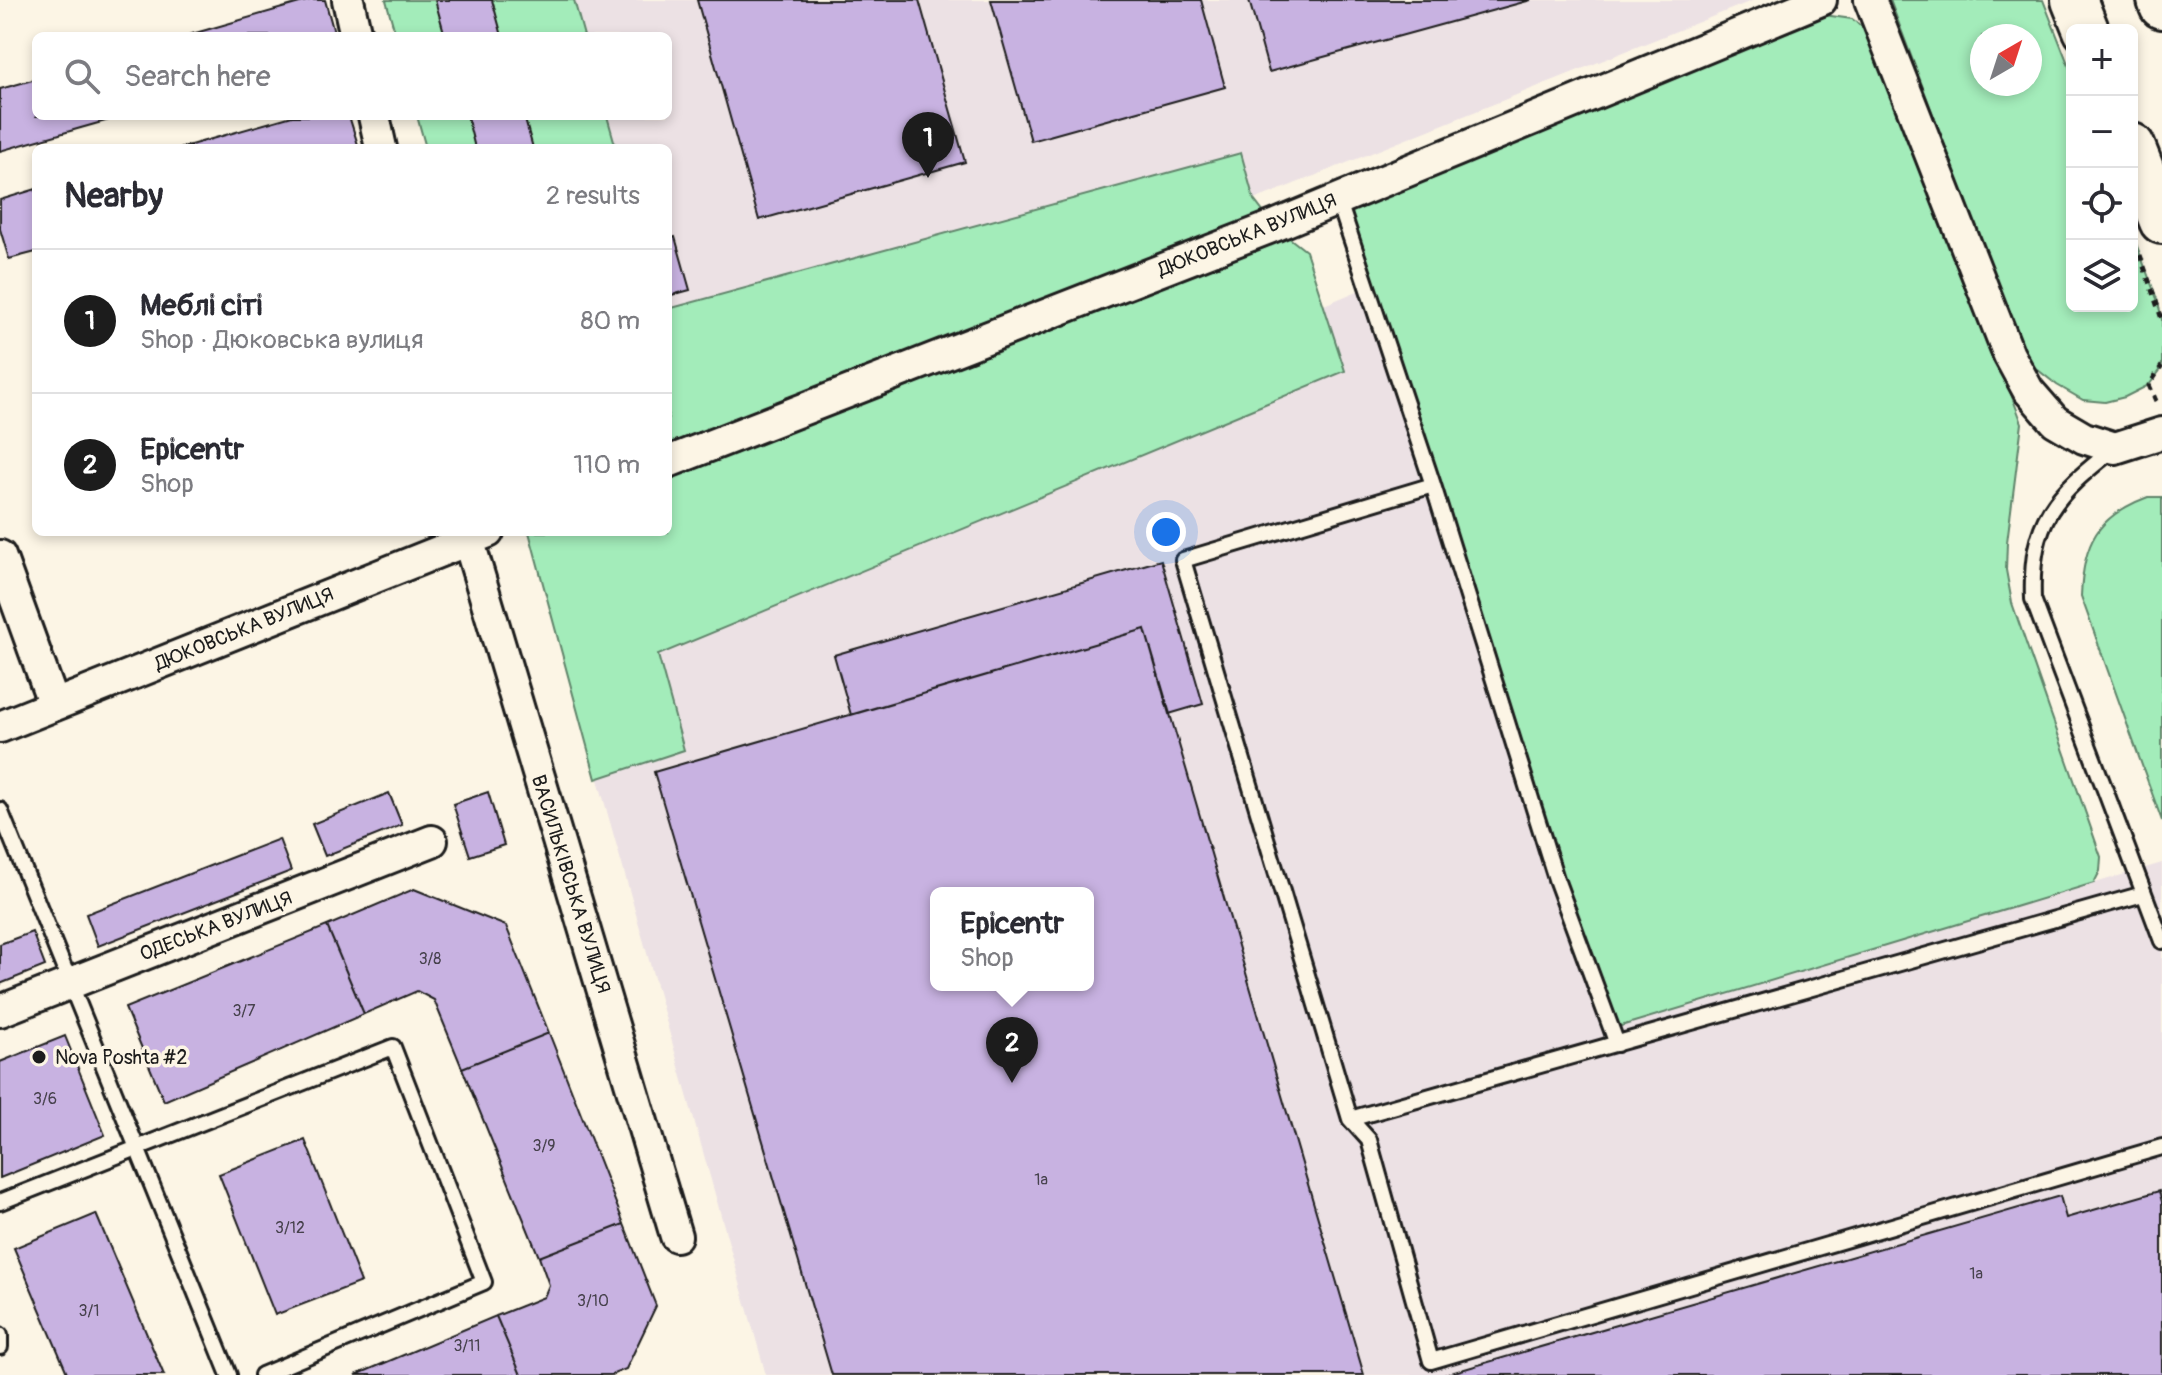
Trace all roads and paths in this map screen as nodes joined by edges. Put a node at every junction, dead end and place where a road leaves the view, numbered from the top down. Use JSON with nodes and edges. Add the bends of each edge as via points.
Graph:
{"nodes":[{"id":1,"x":348,"y":0,"type":"edge"},
{"id":2,"x":1821,"y":0,"type":"edge"},
{"id":3,"x":1870,"y":0,"type":"edge"},
{"id":4,"x":2074,"y":0,"type":"edge"},
{"id":5,"x":2160,"y":0,"type":"edge"},
{"id":6,"x":2162,"y":6,"type":"edge"},
{"id":7,"x":2084,"y":24,"type":"edge"},
{"id":8,"x":355,"y":32,"type":"edge"},
{"id":9,"x":375,"y":120,"type":"edge"},
{"id":10,"x":380,"y":144,"type":"edge"},
{"id":11,"x":2137,"y":168,"type":"edge"},
{"id":12,"x":1338,"y":199,"type":"junction"},
{"id":13,"x":2150,"y":233,"type":"edge"},
{"id":14,"x":2162,"y":319,"type":"edge"},
{"id":15,"x":2162,"y":366,"type":"edge"},
{"id":16,"x":2160,"y":419,"type":"edge"},
{"id":17,"x":2115,"y":448,"type":"junction"},
{"id":18,"x":672,"y":460,"type":"edge"},
{"id":19,"x":1433,"y":485,"type":"junction"},
{"id":20,"x":472,"y":536,"type":"edge"},
{"id":21,"x":474,"y":536,"type":"edge"},
{"id":22,"x":0,"y":556,"type":"edge"},
{"id":23,"x":54,"y":705,"type":"junction"},
{"id":24,"x":0,"y":727,"type":"edge"},
{"id":25,"x":0,"y":810,"type":"edge"},
{"id":26,"x":432,"y":841,"type":"dead end"},
{"id":27,"x":2143,"y":894,"type":"junction"},
{"id":28,"x":2162,"y":941,"type":"edge"},
{"id":29,"x":70,"y":983,"type":"junction"},
{"id":30,"x":0,"y":1011,"type":"edge"},
{"id":31,"x":1617,"y":1044,"type":"junction"},
{"id":32,"x":1350,"y":1119,"type":"junction"},
{"id":33,"x":138,"y":1147,"type":"junction"},
{"id":34,"x":2162,"y":1147,"type":"edge"},
{"id":35,"x":0,"y":1202,"type":"edge"},
{"id":36,"x":676,"y":1236,"type":"dead end"},
{"id":37,"x":0,"y":1335,"type":"edge"},
{"id":38,"x":0,"y":1347,"type":"edge"},
{"id":39,"x":229,"y":1375,"type":"edge"},
{"id":40,"x":262,"y":1375,"type":"edge"}],
"edges":[{"from":1,"to":8,"type":"street"},
{"from":2,"to":12,"type":"street","name":"ДЮКОВСЬКА ВУЛИЦЯ"},
{"from":3,"to":17,"type":"street","via":[[2015,367],[2055,421]]},
{"from":4,"to":7,"type":"highway"},
{"from":5,"to":6,"type":"highway"},
{"from":9,"to":10,"type":"street"},
{"from":11,"to":13,"type":"highway"},
{"from":12,"to":18,"type":"street","name":"ДЮКОВСЬКА ВУЛИЦЯ"},
{"from":12,"to":19,"type":"lane"},
{"from":13,"to":14,"type":"path"},
{"from":15,"to":16,"type":"path","via":[[2149,385]]},
{"from":16,"to":17,"type":"street"},
{"from":17,"to":27,"type":"lane","via":[[2064,491],[2048,515],[2037,543],[2033,599]]},
{"from":19,"to":31,"type":"lane","via":[[1556,879]]},
{"from":19,"to":32,"type":"lane","via":[[1183,560]]},
{"from":20,"to":23,"type":"street","name":"ДЮКОВСЬКА ВУЛИЦЯ"},
{"from":21,"to":36,"type":"street","name":"ВАСИЛЬКІВСЬКА ВУЛИЦЯ"},
{"from":22,"to":23,"type":"street"},
{"from":23,"to":24,"type":"street","name":"ДЮКОВСЬКА ВУЛИЦЯ"},
{"from":25,"to":29,"type":"lane"},
{"from":26,"to":29,"type":"street","name":"ОДЕСЬКА ВУЛИЦЯ"},
{"from":27,"to":28,"type":"lane"},
{"from":27,"to":31,"type":"lane"},
{"from":29,"to":30,"type":"street","name":"ОДЕСЬКА ВУЛИЦЯ"},
{"from":29,"to":33,"type":"lane"},
{"from":31,"to":32,"type":"lane"},
{"from":32,"to":34,"type":"lane","via":[[1369,1140],[1431,1361]]},
{"from":33,"to":35,"type":"lane"},
{"from":33,"to":39,"type":"lane"},
{"from":33,"to":40,"type":"lane","via":[[393,1047],[484,1282]]},
{"from":37,"to":38,"type":"lane"}]}
